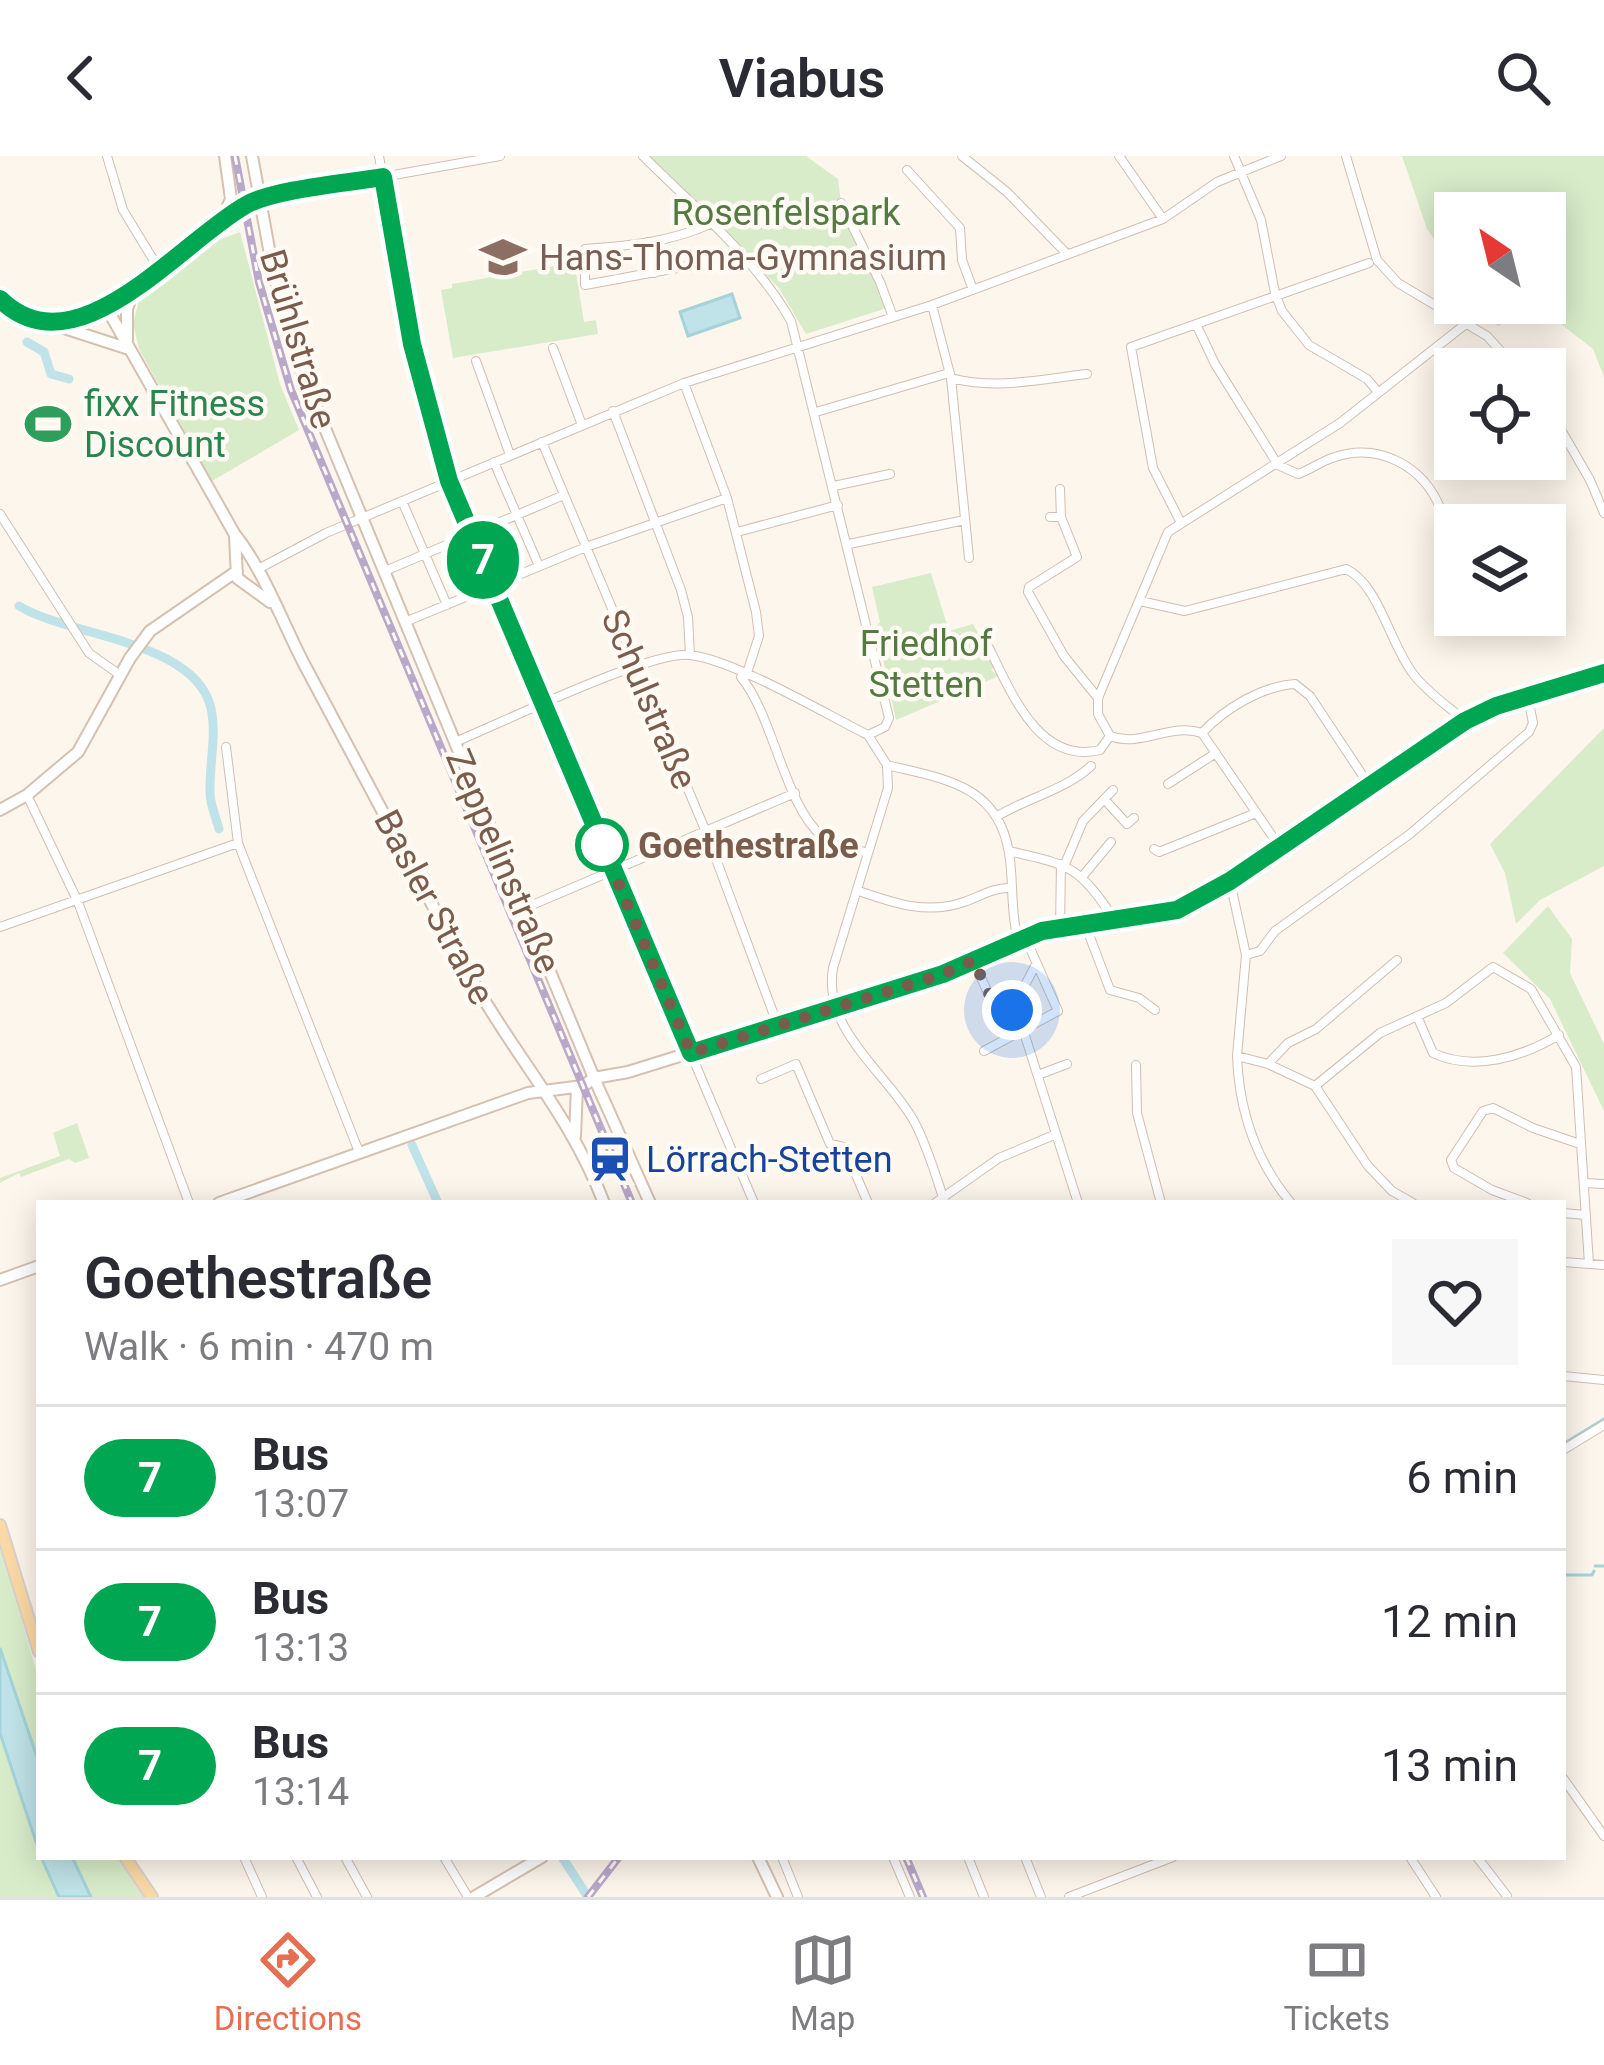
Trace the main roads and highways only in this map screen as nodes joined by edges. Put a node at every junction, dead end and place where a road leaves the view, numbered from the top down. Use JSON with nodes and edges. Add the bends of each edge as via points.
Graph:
{"nodes":[{"id":1,"x":225,"y":156,"type":"edge"},
{"id":2,"x":252,"y":156,"type":"edge"},
{"id":3,"x":231,"y":199,"type":"junction"},
{"id":4,"x":260,"y":199,"type":"junction"},
{"id":5,"x":221,"y":221,"type":"junction"},
{"id":6,"x":137,"y":284,"type":"junction"},
{"id":7,"x":0,"y":299,"type":"edge"},
{"id":8,"x":104,"y":305,"type":"junction"},
{"id":9,"x":55,"y":325,"type":"junction"},
{"id":10,"x":129,"y":349,"type":"junction"},
{"id":11,"x":362,"y":517,"type":"joint"},
{"id":12,"x":234,"y":533,"type":"junction"},
{"id":13,"x":258,"y":568,"type":"junction"},
{"id":14,"x":241,"y":577,"type":"junction"},
{"id":15,"x":274,"y":605,"type":"junction"},
{"id":16,"x":1604,"y":673,"type":"edge"},
{"id":17,"x":0,"y":809,"type":"edge"},
{"id":18,"x":594,"y":1078,"type":"junction"},
{"id":19,"x":578,"y":1087,"type":"junction"},
{"id":20,"x":546,"y":1089,"type":"junction"},
{"id":21,"x":575,"y":1139,"type":"junction"},
{"id":22,"x":227,"y":1200,"type":"edge"},
{"id":23,"x":603,"y":1200,"type":"edge"},
{"id":24,"x":649,"y":1200,"type":"edge"},
{"id":25,"x":36,"y":1267,"type":"edge"},
{"id":26,"x":0,"y":1280,"type":"edge"},
{"id":27,"x":0,"y":1526,"type":"edge"},
{"id":28,"x":36,"y":1642,"type":"edge"},
{"id":29,"x":127,"y":1860,"type":"edge"},
{"id":30,"x":537,"y":1860,"type":"edge"},
{"id":31,"x":759,"y":1860,"type":"edge"},
{"id":32,"x":152,"y":1897,"type":"edge"},
{"id":33,"x":471,"y":1897,"type":"edge"},
{"id":34,"x":777,"y":1897,"type":"edge"}],
"edges":[{"from":1,"to":3,"type":"main road"},
{"from":2,"to":4,"type":"main road","name":"Brühlstraße"},
{"from":3,"to":4,"type":"main road"},
{"from":3,"to":5,"type":"main road"},
{"from":4,"to":5,"type":"main road"},
{"from":4,"to":11,"type":"main road","name":"Brühlstraße","via":[[296,355]]},
{"from":5,"to":6,"type":"main road"},
{"from":6,"to":8,"type":"main road"},
{"from":6,"to":10,"type":"main road","via":[[124,322]]},
{"from":7,"to":9,"type":"main road","via":[[23,318]]},
{"from":8,"to":9,"type":"main road"},
{"from":8,"to":10,"type":"main road","name":"Basler Straße"},
{"from":9,"to":10,"type":"main road"},
{"from":10,"to":12,"type":"main road","name":"Basler Straße"},
{"from":11,"to":18,"type":"main road","name":"Zeppelinstraße"},
{"from":12,"to":13,"type":"main road","name":"Basler Straße"},
{"from":12,"to":14,"type":"main road","name":"Basler Straße"},
{"from":13,"to":14,"type":"main road","via":[[245,562]]},
{"from":13,"to":14,"type":"main road","via":[[257,582]]},
{"from":13,"to":15,"type":"main road","name":"Basler Straße"},
{"from":14,"to":15,"type":"main road","name":"Basler Straße"},
{"from":14,"to":17,"type":"main road","via":[[160,622],[130,658],[79,752]]},
{"from":15,"to":20,"type":"main road","name":"Basler Straße","via":[[485,1004]]},
{"from":16,"to":18,"type":"main road","via":[[1465,721],[1177,910],[1060,927],[943,974]]},
{"from":18,"to":19,"type":"main road"},
{"from":18,"to":24,"type":"main road","name":"Zeppelinstraße"},
{"from":19,"to":20,"type":"main road"},
{"from":19,"to":21,"type":"main road"},
{"from":20,"to":21,"type":"main road","name":"Basler Straße"},
{"from":20,"to":22,"type":"main road"},
{"from":21,"to":23,"type":"main road","name":"Basler Straße"},
{"from":25,"to":26,"type":"main road"},
{"from":27,"to":28,"type":"main road"},
{"from":29,"to":32,"type":"main road"},
{"from":30,"to":33,"type":"main road"},
{"from":31,"to":34,"type":"main road"}]}
